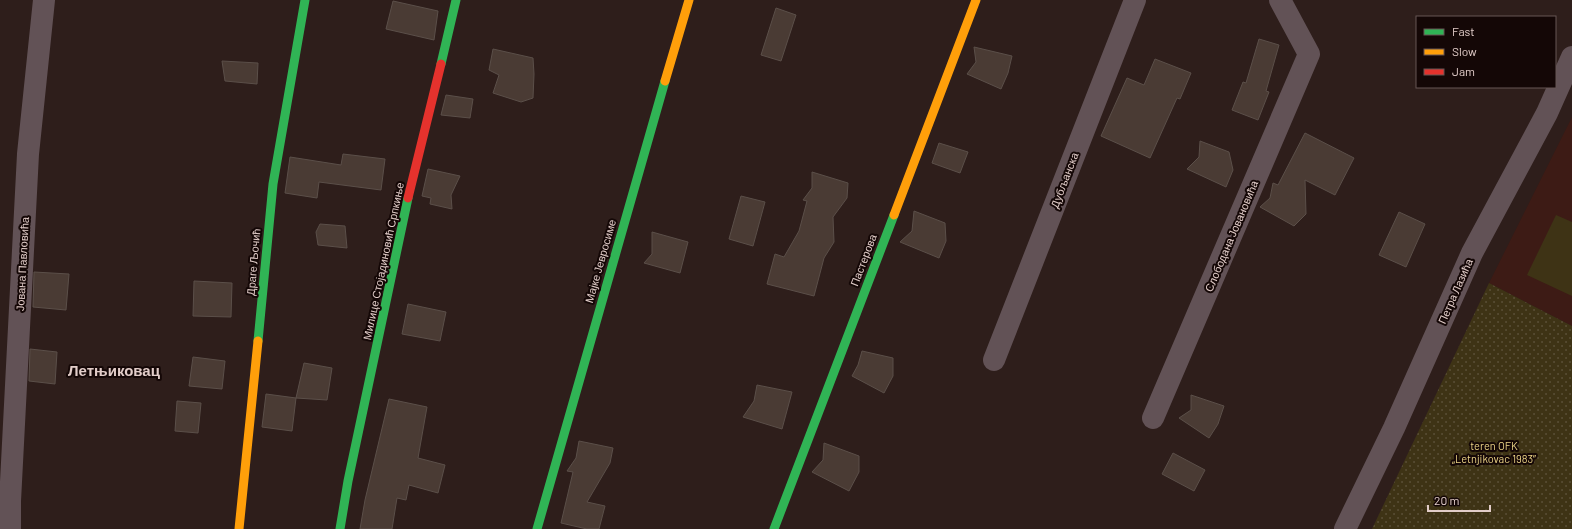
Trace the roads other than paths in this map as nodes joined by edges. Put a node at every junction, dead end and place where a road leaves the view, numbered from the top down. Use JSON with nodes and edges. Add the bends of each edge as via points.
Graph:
{"nodes":[{"id":1,"x":44,"y":0,"type":"edge"},
{"id":2,"x":305,"y":0,"type":"edge"},
{"id":3,"x":456,"y":0,"type":"edge"},
{"id":4,"x":689,"y":0,"type":"edge"},
{"id":5,"x":976,"y":0,"type":"edge"},
{"id":6,"x":1135,"y":0,"type":"edge"},
{"id":7,"x":1280,"y":0,"type":"edge"},
{"id":8,"x":1572,"y":57,"type":"edge"},
{"id":9,"x":994,"y":360,"type":"dead end"},
{"id":10,"x":1153,"y":418,"type":"dead end"},
{"id":11,"x":10,"y":529,"type":"edge"},
{"id":12,"x":239,"y":529,"type":"edge"},
{"id":13,"x":340,"y":529,"type":"edge"},
{"id":14,"x":537,"y":529,"type":"edge"},
{"id":15,"x":774,"y":529,"type":"edge"},
{"id":16,"x":1345,"y":529,"type":"edge"}],
"edges":[{"from":1,"to":11,"type":"street","name":"Јована Павловића","via":[[28,154]]},
{"from":2,"to":12,"type":"street","name":"Драге Љочић","via":[[273,184]]},
{"from":3,"to":13,"type":"street","name":"Милице Стојадиновић Српкиње","via":[[405,213]]},
{"from":4,"to":14,"type":"street","name":"Мајке Јевросиме","via":[[637,173]]},
{"from":5,"to":15,"type":"street","name":"Пастерова"},
{"from":6,"to":9,"type":"street","name":"Дубљанска"},
{"from":7,"to":10,"type":"street","name":"Слободана Јовановића","via":[[1309,54]]},
{"from":8,"to":16,"type":"street","name":"Петра Лазића","via":[[1547,113],[1472,254],[1394,428]]}]}
